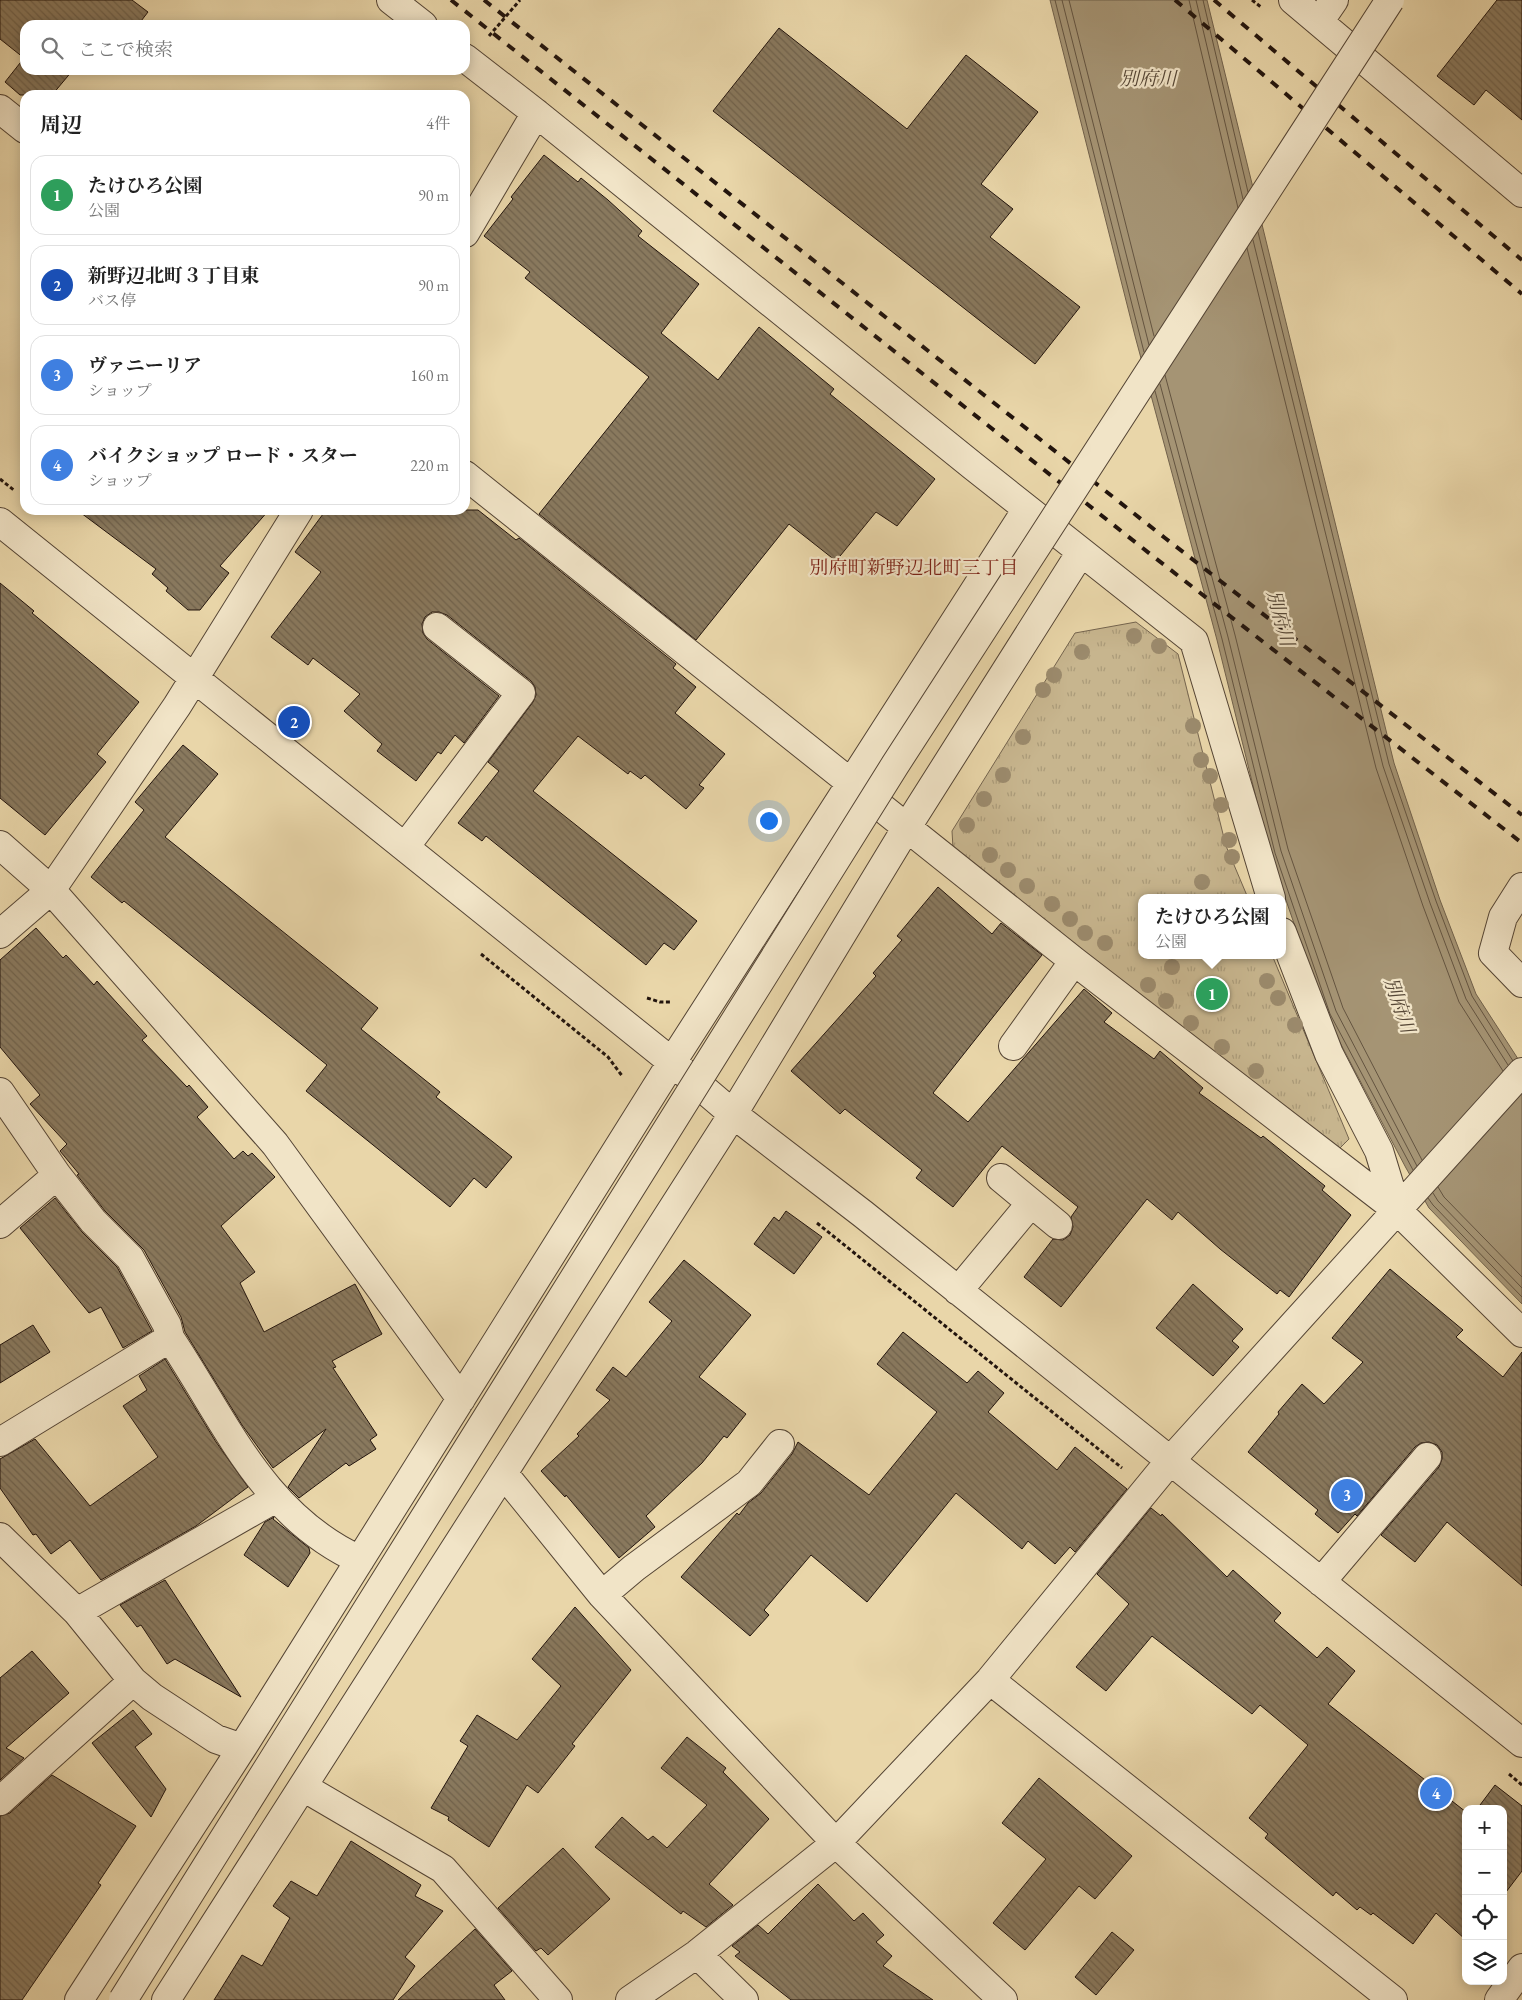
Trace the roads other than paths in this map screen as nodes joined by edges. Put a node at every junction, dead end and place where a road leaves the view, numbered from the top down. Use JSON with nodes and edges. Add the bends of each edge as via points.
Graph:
{"nodes":[{"id":1,"x":391,"y":0,"type":"edge"},
{"id":2,"x":1293,"y":0,"type":"edge"},
{"id":3,"x":1390,"y":0,"type":"edge"},
{"id":4,"x":1326,"y":11,"type":"edge"},
{"id":5,"x":417,"y":20,"type":"edge"},
{"id":6,"x":470,"y":61,"type":"edge"},
{"id":7,"x":0,"y":109,"type":"edge"},
{"id":8,"x":536,"y":112,"type":"junction"},
{"id":9,"x":20,"y":125,"type":"edge"},
{"id":10,"x":1522,"y":193,"type":"edge"},
{"id":11,"x":470,"y":224,"type":"edge"},
{"id":12,"x":470,"y":478,"type":"edge"},
{"id":13,"x":1028,"y":509,"type":"junction"},
{"id":14,"x":296,"y":515,"type":"edge"},
{"id":15,"x":0,"y":522,"type":"edge"},
{"id":16,"x":1081,"y":552,"type":"junction"},
{"id":17,"x":437,"y":627,"type":"dead end"},
{"id":18,"x":195,"y":678,"type":"junction"},
{"id":19,"x":852,"y":783,"type":"junction"},
{"id":20,"x":907,"y":827,"type":"junction"},
{"id":21,"x":0,"y":844,"type":"edge"},
{"id":22,"x":405,"y":847,"type":"junction"},
{"id":23,"x":1522,"y":887,"type":"edge"},
{"id":24,"x":51,"y":890,"type":"junction"},
{"id":25,"x":1270,"y":894,"type":"edge"},
{"id":26,"x":0,"y":934,"type":"edge"},
{"id":27,"x":1286,"y":942,"type":"edge"},
{"id":28,"x":1074,"y":961,"type":"junction"},
{"id":29,"x":1522,"y":983,"type":"edge"},
{"id":30,"x":1012,"y":1046,"type":"dead end"},
{"id":31,"x":672,"y":1062,"type":"junction"},
{"id":32,"x":1522,"y":1072,"type":"edge"},
{"id":33,"x":0,"y":1092,"type":"edge"},
{"id":34,"x":733,"y":1114,"type":"junction"},
{"id":35,"x":57,"y":1175,"type":"junction"},
{"id":36,"x":1001,"y":1178,"type":"dead end"},
{"id":37,"x":1031,"y":1203,"type":"junction"},
{"id":38,"x":1397,"y":1210,"type":"junction"},
{"id":39,"x":0,"y":1224,"type":"edge"},
{"id":40,"x":1058,"y":1225,"type":"dead end"},
{"id":41,"x":958,"y":1291,"type":"junction"},
{"id":42,"x":1522,"y":1333,"type":"edge"},
{"id":43,"x":170,"y":1338,"type":"junction"},
{"id":44,"x":461,"y":1399,"type":"junction"},
{"id":45,"x":0,"y":1442,"type":"edge"},
{"id":46,"x":780,"y":1444,"type":"dead end"},
{"id":47,"x":1426,"y":1457,"type":"dead end"},
{"id":48,"x":1169,"y":1462,"type":"junction"},
{"id":49,"x":504,"y":1474,"type":"junction"},
{"id":50,"x":276,"y":1498,"type":"junction"},
{"id":51,"x":0,"y":1537,"type":"edge"},
{"id":52,"x":360,"y":1560,"type":"junction"},
{"id":53,"x":1321,"y":1582,"type":"junction"},
{"id":54,"x":602,"y":1595,"type":"junction"},
{"id":55,"x":77,"y":1612,"type":"junction"},
{"id":56,"x":990,"y":1680,"type":"junction"},
{"id":57,"x":133,"y":1681,"type":"junction"},
{"id":58,"x":1522,"y":1743,"type":"edge"},
{"id":59,"x":242,"y":1748,"type":"junction"},
{"id":60,"x":303,"y":1787,"type":"junction"},
{"id":61,"x":0,"y":1801,"type":"edge"},
{"id":62,"x":836,"y":1843,"type":"junction"},
{"id":63,"x":697,"y":1954,"type":"junction"},
{"id":64,"x":1522,"y":1968,"type":"edge"},
{"id":65,"x":79,"y":2000,"type":"edge"},
{"id":66,"x":124,"y":2000,"type":"edge"},
{"id":67,"x":166,"y":2000,"type":"edge"},
{"id":68,"x":558,"y":2000,"type":"edge"},
{"id":69,"x":630,"y":2000,"type":"edge"},
{"id":70,"x":744,"y":2000,"type":"edge"},
{"id":71,"x":1003,"y":2000,"type":"edge"},
{"id":72,"x":1393,"y":2000,"type":"edge"},
{"id":73,"x":1499,"y":2000,"type":"edge"}],
"edges":[{"from":1,"to":5,"type":"street"},
{"from":2,"to":4,"type":"street"},
{"from":3,"to":66,"type":"street","bridge":true,"via":[[895,765]]},
{"from":4,"to":10,"type":"street"},
{"from":6,"to":8,"type":"street"},
{"from":7,"to":9,"type":"street"},
{"from":8,"to":11,"type":"street"},
{"from":8,"to":13,"type":"street"},
{"from":12,"to":19,"type":"street"},
{"from":13,"to":16,"type":"street"},
{"from":13,"to":19,"type":"street"},
{"from":14,"to":18,"type":"street"},
{"from":15,"to":18,"type":"street"},
{"from":16,"to":20,"type":"street"},
{"from":16,"to":25,"type":"street","via":[[1194,641]]},
{"from":17,"to":22,"type":"street","via":[[521,693]]},
{"from":18,"to":22,"type":"street"},
{"from":18,"to":24,"type":"street"},
{"from":19,"to":20,"type":"street"},
{"from":19,"to":31,"type":"street"},
{"from":20,"to":28,"type":"street"},
{"from":20,"to":34,"type":"street"},
{"from":21,"to":24,"type":"street"},
{"from":22,"to":31,"type":"street"},
{"from":23,"to":29,"type":"street","via":[[1503,917],[1493,953]]},
{"from":24,"to":26,"type":"street"},
{"from":24,"to":44,"type":"street","via":[[275,1144]]},
{"from":27,"to":38,"type":"street","via":[[1329,1054],[1379,1151]]},
{"from":28,"to":30,"type":"street"},
{"from":28,"to":38,"type":"street"},
{"from":31,"to":34,"type":"street"},
{"from":31,"to":44,"type":"street"},
{"from":32,"to":38,"type":"street"},
{"from":33,"to":35,"type":"street"},
{"from":34,"to":41,"type":"street"},
{"from":34,"to":49,"type":"street"},
{"from":35,"to":39,"type":"street"},
{"from":35,"to":43,"type":"street","via":[[93,1221],[130,1258],[167,1325]]},
{"from":36,"to":37,"type":"street"},
{"from":37,"to":40,"type":"street"},
{"from":37,"to":41,"type":"street"},
{"from":38,"to":42,"type":"street"},
{"from":38,"to":48,"type":"street"},
{"from":41,"to":48,"type":"street"},
{"from":43,"to":45,"type":"street"},
{"from":43,"to":50,"type":"street","via":[[254,1471]]},
{"from":44,"to":52,"type":"street"},
{"from":46,"to":54,"type":"street","via":[[749,1483]]},
{"from":47,"to":53,"type":"street"},
{"from":48,"to":53,"type":"street"},
{"from":48,"to":56,"type":"street"},
{"from":49,"to":54,"type":"street"},
{"from":49,"to":60,"type":"street"},
{"from":50,"to":52,"type":"street","via":[[297,1521],[339,1550]]},
{"from":50,"to":55,"type":"street"},
{"from":51,"to":55,"type":"street"},
{"from":52,"to":59,"type":"street"},
{"from":53,"to":58,"type":"street"},
{"from":54,"to":62,"type":"street"},
{"from":55,"to":57,"type":"street"},
{"from":56,"to":62,"type":"street"},
{"from":56,"to":72,"type":"street"},
{"from":57,"to":59,"type":"street","via":[[216,1739]]},
{"from":57,"to":61,"type":"street"},
{"from":59,"to":65,"type":"street"},
{"from":60,"to":67,"type":"street"},
{"from":60,"to":68,"type":"street","via":[[443,1869]]},
{"from":62,"to":63,"type":"street"},
{"from":62,"to":71,"type":"street"},
{"from":63,"to":69,"type":"street"},
{"from":63,"to":70,"type":"street"},
{"from":64,"to":73,"type":"street"}]}
